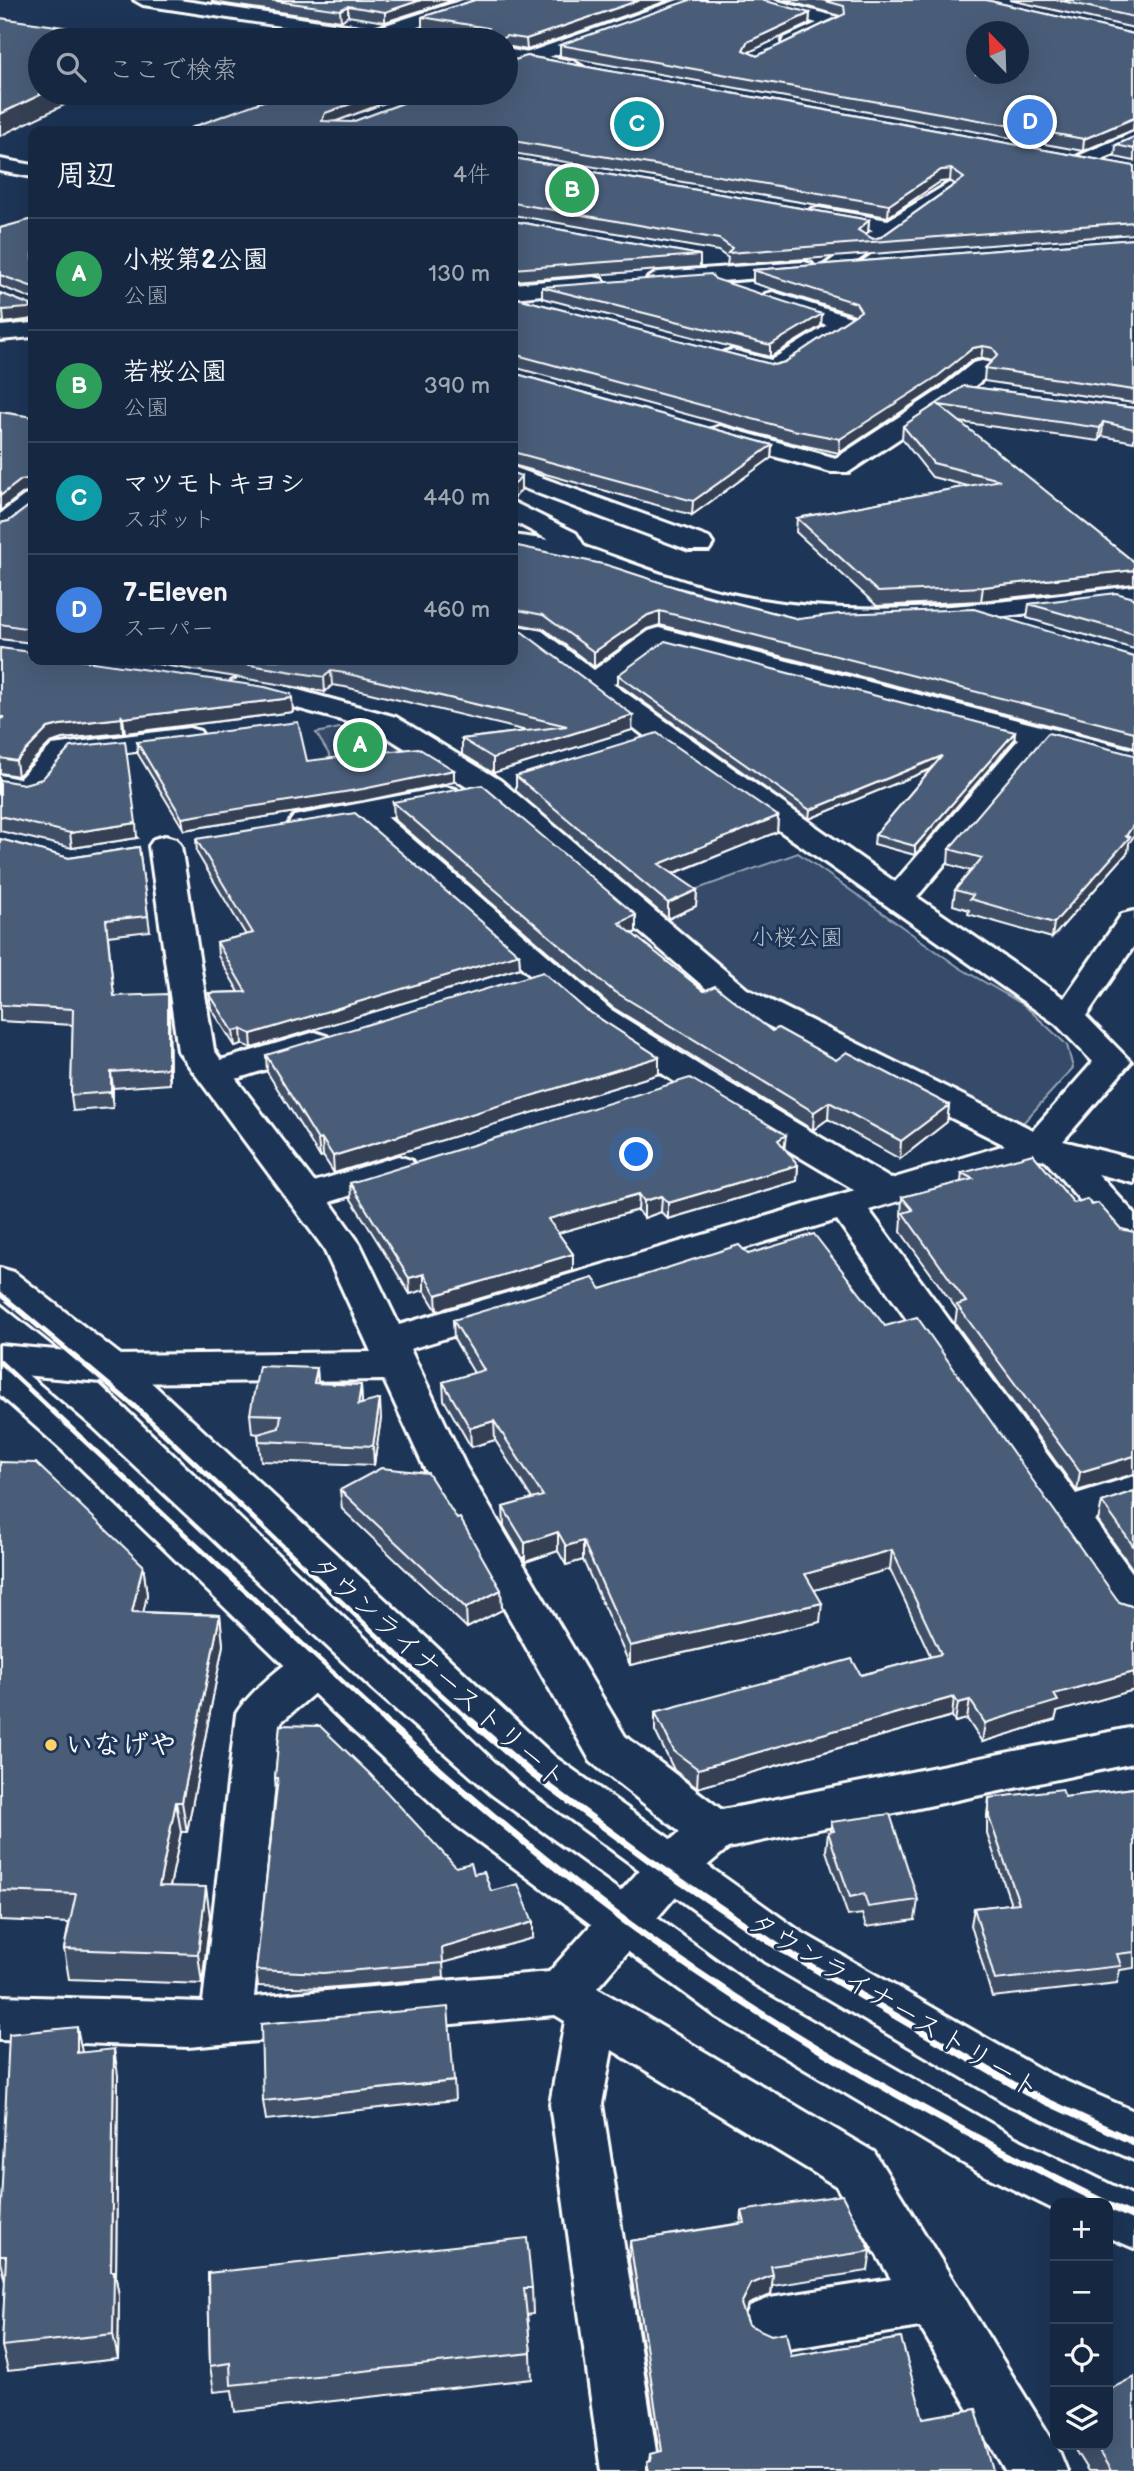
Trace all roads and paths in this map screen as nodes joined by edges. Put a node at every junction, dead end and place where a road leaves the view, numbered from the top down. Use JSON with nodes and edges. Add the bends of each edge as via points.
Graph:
{"nodes":[{"id":1,"x":143,"y":0,"type":"edge"},
{"id":2,"x":481,"y":0,"type":"edge"},
{"id":3,"x":695,"y":0,"type":"edge"},
{"id":4,"x":754,"y":0,"type":"edge"},
{"id":5,"x":328,"y":28,"type":"edge"},
{"id":6,"x":395,"y":28,"type":"edge"},
{"id":7,"x":778,"y":48,"type":"edge"},
{"id":8,"x":518,"y":56,"type":"edge"},
{"id":9,"x":518,"y":57,"type":"edge"},
{"id":10,"x":594,"y":71,"type":"edge"},
{"id":11,"x":1134,"y":138,"type":"edge"},
{"id":12,"x":1059,"y":155,"type":"edge"},
{"id":13,"x":1085,"y":160,"type":"junction"},
{"id":14,"x":0,"y":165,"type":"edge"},
{"id":15,"x":1122,"y":167,"type":"edge"},
{"id":16,"x":28,"y":170,"type":"edge"},
{"id":17,"x":949,"y":189,"type":"edge"},
{"id":18,"x":798,"y":211,"type":"edge"},
{"id":19,"x":892,"y":227,"type":"junction"},
{"id":20,"x":688,"y":255,"type":"edge"},
{"id":21,"x":875,"y":263,"type":"edge"},
{"id":22,"x":834,"y":266,"type":"junction"},
{"id":23,"x":764,"y":272,"type":"junction"},
{"id":24,"x":701,"y":275,"type":"junction"},
{"id":25,"x":518,"y":291,"type":"edge"},
{"id":26,"x":518,"y":301,"type":"edge"},
{"id":27,"x":552,"y":310,"type":"edge"},
{"id":28,"x":28,"y":330,"type":"edge"},
{"id":29,"x":0,"y":333,"type":"edge"},
{"id":30,"x":709,"y":351,"type":"edge"},
{"id":31,"x":983,"y":379,"type":"edge"},
{"id":32,"x":692,"y":426,"type":"edge"},
{"id":33,"x":518,"y":477,"type":"edge"},
{"id":34,"x":28,"y":506,"type":"edge"},
{"id":35,"x":518,"y":513,"type":"edge"},
{"id":36,"x":0,"y":527,"type":"edge"},
{"id":37,"x":0,"y":537,"type":"edge"},
{"id":38,"x":28,"y":537,"type":"edge"},
{"id":39,"x":518,"y":544,"type":"edge"},
{"id":40,"x":699,"y":544,"type":"dead end"},
{"id":41,"x":575,"y":553,"type":"junction"},
{"id":42,"x":1134,"y":594,"type":"edge"},
{"id":43,"x":965,"y":611,"type":"junction"},
{"id":44,"x":1043,"y":634,"type":"edge"},
{"id":45,"x":518,"y":635,"type":"edge"},
{"id":46,"x":221,"y":672,"type":"edge"},
{"id":47,"x":594,"y":684,"type":"junction"},
{"id":48,"x":344,"y":712,"type":"junction"},
{"id":49,"x":281,"y":727,"type":"edge"},
{"id":50,"x":213,"y":734,"type":"edge"},
{"id":51,"x":661,"y":734,"type":"junction"},
{"id":52,"x":1039,"y":734,"type":"junction"},
{"id":53,"x":621,"y":746,"type":"edge"},
{"id":54,"x":1134,"y":759,"type":"edge"},
{"id":55,"x":528,"y":775,"type":"edge"},
{"id":56,"x":0,"y":784,"type":"edge"},
{"id":57,"x":489,"y":787,"type":"junction"},
{"id":58,"x":364,"y":813,"type":"junction"},
{"id":59,"x":271,"y":829,"type":"edge"},
{"id":60,"x":165,"y":846,"type":"dead end"},
{"id":61,"x":898,"y":899,"type":"junction"},
{"id":62,"x":1134,"y":920,"type":"edge"},
{"id":63,"x":550,"y":973,"type":"junction"},
{"id":64,"x":511,"y":985,"type":"edge"},
{"id":65,"x":1068,"y":1017,"type":"junction"},
{"id":66,"x":343,"y":1035,"type":"edge"},
{"id":67,"x":214,"y":1074,"type":"junction"},
{"id":68,"x":694,"y":1078,"type":"junction"},
{"id":69,"x":654,"y":1090,"type":"edge"},
{"id":70,"x":1048,"y":1149,"type":"junction"},
{"id":71,"x":427,"y":1160,"type":"edge"},
{"id":72,"x":1134,"y":1171,"type":"edge"},
{"id":73,"x":888,"y":1193,"type":"junction"},
{"id":74,"x":307,"y":1197,"type":"junction"},
{"id":75,"x":846,"y":1205,"type":"junction"},
{"id":76,"x":1134,"y":1237,"type":"edge"},
{"id":77,"x":0,"y":1280,"type":"edge"},
{"id":78,"x":391,"y":1354,"type":"junction"},
{"id":79,"x":0,"y":1359,"type":"edge"},
{"id":80,"x":112,"y":1369,"type":"junction"},
{"id":81,"x":0,"y":1373,"type":"edge"},
{"id":82,"x":1134,"y":1491,"type":"edge"},
{"id":83,"x":1066,"y":1513,"type":"junction"},
{"id":84,"x":1134,"y":1608,"type":"edge"},
{"id":85,"x":315,"y":1667,"type":"junction"},
{"id":86,"x":1134,"y":1745,"type":"edge"},
{"id":87,"x":714,"y":1831,"type":"junction"},
{"id":88,"x":671,"y":1868,"type":"junction"},
{"id":89,"x":624,"y":1923,"type":"junction"},
{"id":90,"x":578,"y":2002,"type":"junction"},
{"id":91,"x":0,"y":2018,"type":"edge"},
{"id":92,"x":226,"y":2022,"type":"junction"},
{"id":93,"x":1134,"y":2136,"type":"edge"},
{"id":94,"x":1085,"y":2198,"type":"edge"},
{"id":95,"x":1113,"y":2212,"type":"edge"},
{"id":96,"x":1134,"y":2222,"type":"edge"},
{"id":97,"x":934,"y":2299,"type":"junction"},
{"id":98,"x":770,"y":2325,"type":"dead end"},
{"id":99,"x":630,"y":2471,"type":"edge"},
{"id":100,"x":1038,"y":2471,"type":"edge"}],
"edges":[{"from":1,"to":5,"type":"street"},
{"from":2,"to":6,"type":"street"},
{"from":3,"to":8,"type":"street"},
{"from":4,"to":7,"type":"street","via":[[834,22]]},
{"from":9,"to":10,"type":"street"},
{"from":11,"to":13,"type":"street"},
{"from":12,"to":13,"type":"street"},
{"from":13,"to":15,"type":"street"},
{"from":14,"to":16,"type":"street"},
{"from":17,"to":19,"type":"street"},
{"from":18,"to":19,"type":"street"},
{"from":19,"to":22,"type":"street"},
{"from":20,"to":23,"type":"street"},
{"from":21,"to":22,"type":"street"},
{"from":22,"to":23,"type":"street"},
{"from":23,"to":24,"type":"street"},
{"from":24,"to":25,"type":"street"},
{"from":24,"to":30,"type":"street","via":[[846,323],[774,368]]},
{"from":26,"to":27,"type":"street"},
{"from":28,"to":29,"type":"street"},
{"from":31,"to":32,"type":"street","via":[[957,388],[840,467]]},
{"from":33,"to":40,"type":"street"},
{"from":34,"to":36,"type":"street"},
{"from":35,"to":41,"type":"street","via":[[566,539]]},
{"from":37,"to":38,"type":"street"},
{"from":39,"to":41,"type":"street"},
{"from":41,"to":43,"type":"street","via":[[726,602],[790,612],[877,617]]},
{"from":42,"to":43,"type":"street"},
{"from":43,"to":44,"type":"street"},
{"from":45,"to":47,"type":"street","via":[[532,638]]},
{"from":46,"to":48,"type":"street"},
{"from":47,"to":51,"type":"street"},
{"from":47,"to":52,"type":"street","via":[[659,637]]},
{"from":48,"to":49,"type":"street"},
{"from":48,"to":57,"type":"street","via":[[385,723]]},
{"from":50,"to":56,"type":"street","via":[[63,751],[26,790]]},
{"from":51,"to":53,"type":"street"},
{"from":51,"to":61,"type":"street"},
{"from":52,"to":54,"type":"street"},
{"from":52,"to":61,"type":"street"},
{"from":55,"to":57,"type":"street"},
{"from":57,"to":58,"type":"street"},
{"from":57,"to":70,"type":"street","via":[[735,996]]},
{"from":58,"to":59,"type":"street"},
{"from":58,"to":63,"type":"street"},
{"from":60,"to":67,"type":"street","via":[[196,1051]]},
{"from":61,"to":65,"type":"street"},
{"from":62,"to":65,"type":"street"},
{"from":63,"to":64,"type":"street"},
{"from":63,"to":68,"type":"street","via":[[598,1016]]},
{"from":65,"to":70,"type":"street","via":[[1113,1062]]},
{"from":66,"to":67,"type":"street"},
{"from":67,"to":74,"type":"street"},
{"from":68,"to":69,"type":"street"},
{"from":68,"to":73,"type":"street"},
{"from":70,"to":72,"type":"street"},
{"from":70,"to":73,"type":"street"},
{"from":70,"to":76,"type":"street"},
{"from":71,"to":74,"type":"street"},
{"from":73,"to":75,"type":"street"},
{"from":74,"to":78,"type":"street","via":[[341,1244]]},
{"from":75,"to":78,"type":"street"},
{"from":75,"to":83,"type":"street"},
{"from":77,"to":80,"type":"street","name":"タウンライナーストリート"},
{"from":78,"to":80,"type":"street"},
{"from":78,"to":87,"type":"street","via":[[444,1468],[608,1749]]},
{"from":79,"to":80,"type":"street"},
{"from":80,"to":88,"type":"street","name":"タウンライナーストリート","via":[[538,1770]]},
{"from":81,"to":85,"type":"street","via":[[76,1439]]},
{"from":82,"to":83,"type":"street"},
{"from":83,"to":84,"type":"street"},
{"from":85,"to":89,"type":"street","via":[[473,1811]]},
{"from":85,"to":92,"type":"street","via":[[259,1714]]},
{"from":86,"to":87,"type":"street"},
{"from":87,"to":88,"type":"street"},
{"from":88,"to":89,"type":"street"},
{"from":88,"to":93,"type":"street","name":"タウンライナーストリート","via":[[783,1947],[1028,2089]]},
{"from":89,"to":90,"type":"street"},
{"from":89,"to":94,"type":"street","via":[[734,2002],[998,2155]]},
{"from":90,"to":92,"type":"street"},
{"from":90,"to":97,"type":"street","via":[[855,2169]]},
{"from":90,"to":99,"type":"street","via":[[576,2104]]},
{"from":91,"to":92,"type":"street","via":[[188,2025]]},
{"from":95,"to":96,"type":"street"},
{"from":97,"to":98,"type":"street"},
{"from":97,"to":100,"type":"street"}]}
